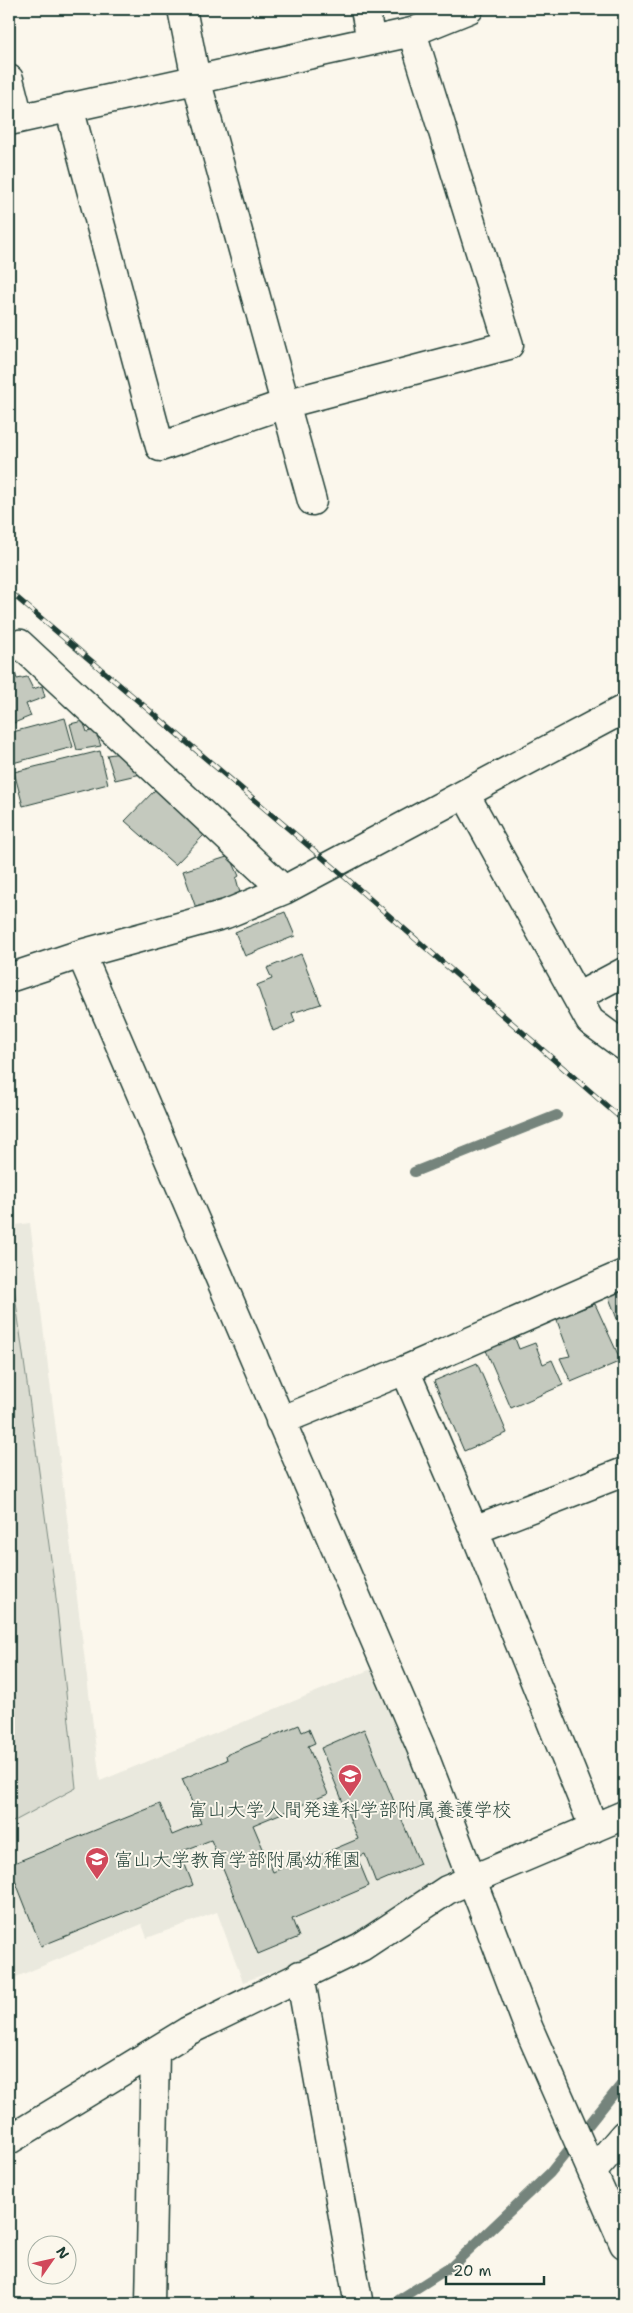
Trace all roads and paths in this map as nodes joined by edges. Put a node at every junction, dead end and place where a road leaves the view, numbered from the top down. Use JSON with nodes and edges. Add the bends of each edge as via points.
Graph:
{"nodes":[{"id":1,"x":182,"y":9,"type":"edge"},
{"id":2,"x":365,"y":9,"type":"edge"},
{"id":3,"x":469,"y":9,"type":"edge"},
{"id":4,"x":412,"y":32,"type":"junction"},
{"id":5,"x":370,"y":42,"type":"junction"},
{"id":6,"x":9,"y":79,"type":"edge"},
{"id":7,"x":196,"y":79,"type":"junction"},
{"id":8,"x":69,"y":106,"type":"junction"},
{"id":9,"x":14,"y":119,"type":"edge"},
{"id":10,"x":285,"y":404,"type":"junction"},
{"id":11,"x":312,"y":501,"type":"dead end"},
{"id":12,"x":9,"y":648,"type":"edge"},
{"id":13,"x":624,"y":709,"type":"edge"},
{"id":14,"x":465,"y":794,"type":"junction"},
{"id":15,"x":284,"y":890,"type":"junction"},
{"id":16,"x":81,"y":954,"type":"junction"},
{"id":17,"x":624,"y":972,"type":"edge"},
{"id":18,"x":9,"y":978,"type":"edge"},
{"id":19,"x":577,"y":997,"type":"junction"},
{"id":20,"x":624,"y":1046,"type":"edge"},
{"id":21,"x":624,"y":1274,"type":"edge"},
{"id":22,"x":405,"y":1370,"type":"junction"},
{"id":23,"x":280,"y":1421,"type":"junction"},
{"id":24,"x":624,"y":1472,"type":"edge"},
{"id":25,"x":474,"y":1530,"type":"junction"},
{"id":26,"x":624,"y":1815,"type":"edge"},
{"id":27,"x":594,"y":1828,"type":"junction"},
{"id":28,"x":473,"y":1878,"type":"junction"},
{"id":29,"x":300,"y":1975,"type":"junction"},
{"id":30,"x":155,"y":2051,"type":"junction"},
{"id":31,"x":624,"y":2135,"type":"edge"},
{"id":32,"x":9,"y":2140,"type":"edge"},
{"id":33,"x":593,"y":2171,"type":"junction"},
{"id":34,"x":624,"y":2244,"type":"edge"},
{"id":35,"x":358,"y":2300,"type":"dead end"},
{"id":36,"x":150,"y":2304,"type":"edge"}],
"edges":[{"from":1,"to":7,"type":"street"},
{"from":2,"to":5,"type":"street"},
{"from":3,"to":4,"type":"street"},
{"from":4,"to":5,"type":"street"},
{"from":4,"to":10,"type":"street","via":[[508,345]]},
{"from":5,"to":7,"type":"street"},
{"from":6,"to":9,"type":"street"},
{"from":7,"to":8,"type":"street"},
{"from":7,"to":10,"type":"street"},
{"from":8,"to":9,"type":"street"},
{"from":8,"to":10,"type":"street","via":[[160,448]]},
{"from":10,"to":11,"type":"street"},
{"from":12,"to":15,"type":"street","via":[[20,644]]},
{"from":13,"to":14,"type":"street"},
{"from":14,"to":15,"type":"street"},
{"from":14,"to":19,"type":"street"},
{"from":15,"to":16,"type":"street","via":[[226,914]]},
{"from":16,"to":18,"type":"street"},
{"from":16,"to":23,"type":"street"},
{"from":17,"to":19,"type":"street"},
{"from":19,"to":20,"type":"street","via":[[590,1021]]},
{"from":21,"to":22,"type":"street"},
{"from":22,"to":23,"type":"street"},
{"from":22,"to":25,"type":"street"},
{"from":23,"to":28,"type":"street","via":[[422,1750]]},
{"from":24,"to":25,"type":"street"},
{"from":25,"to":27,"type":"street"},
{"from":26,"to":27,"type":"street"},
{"from":27,"to":28,"type":"street"},
{"from":28,"to":29,"type":"street","via":[[447,1890],[361,1947]]},
{"from":28,"to":33,"type":"street","via":[[529,2028]]},
{"from":29,"to":30,"type":"street"},
{"from":29,"to":35,"type":"street"},
{"from":30,"to":32,"type":"street"},
{"from":30,"to":36,"type":"street"},
{"from":31,"to":33,"type":"street"},
{"from":33,"to":34,"type":"street"}]}
